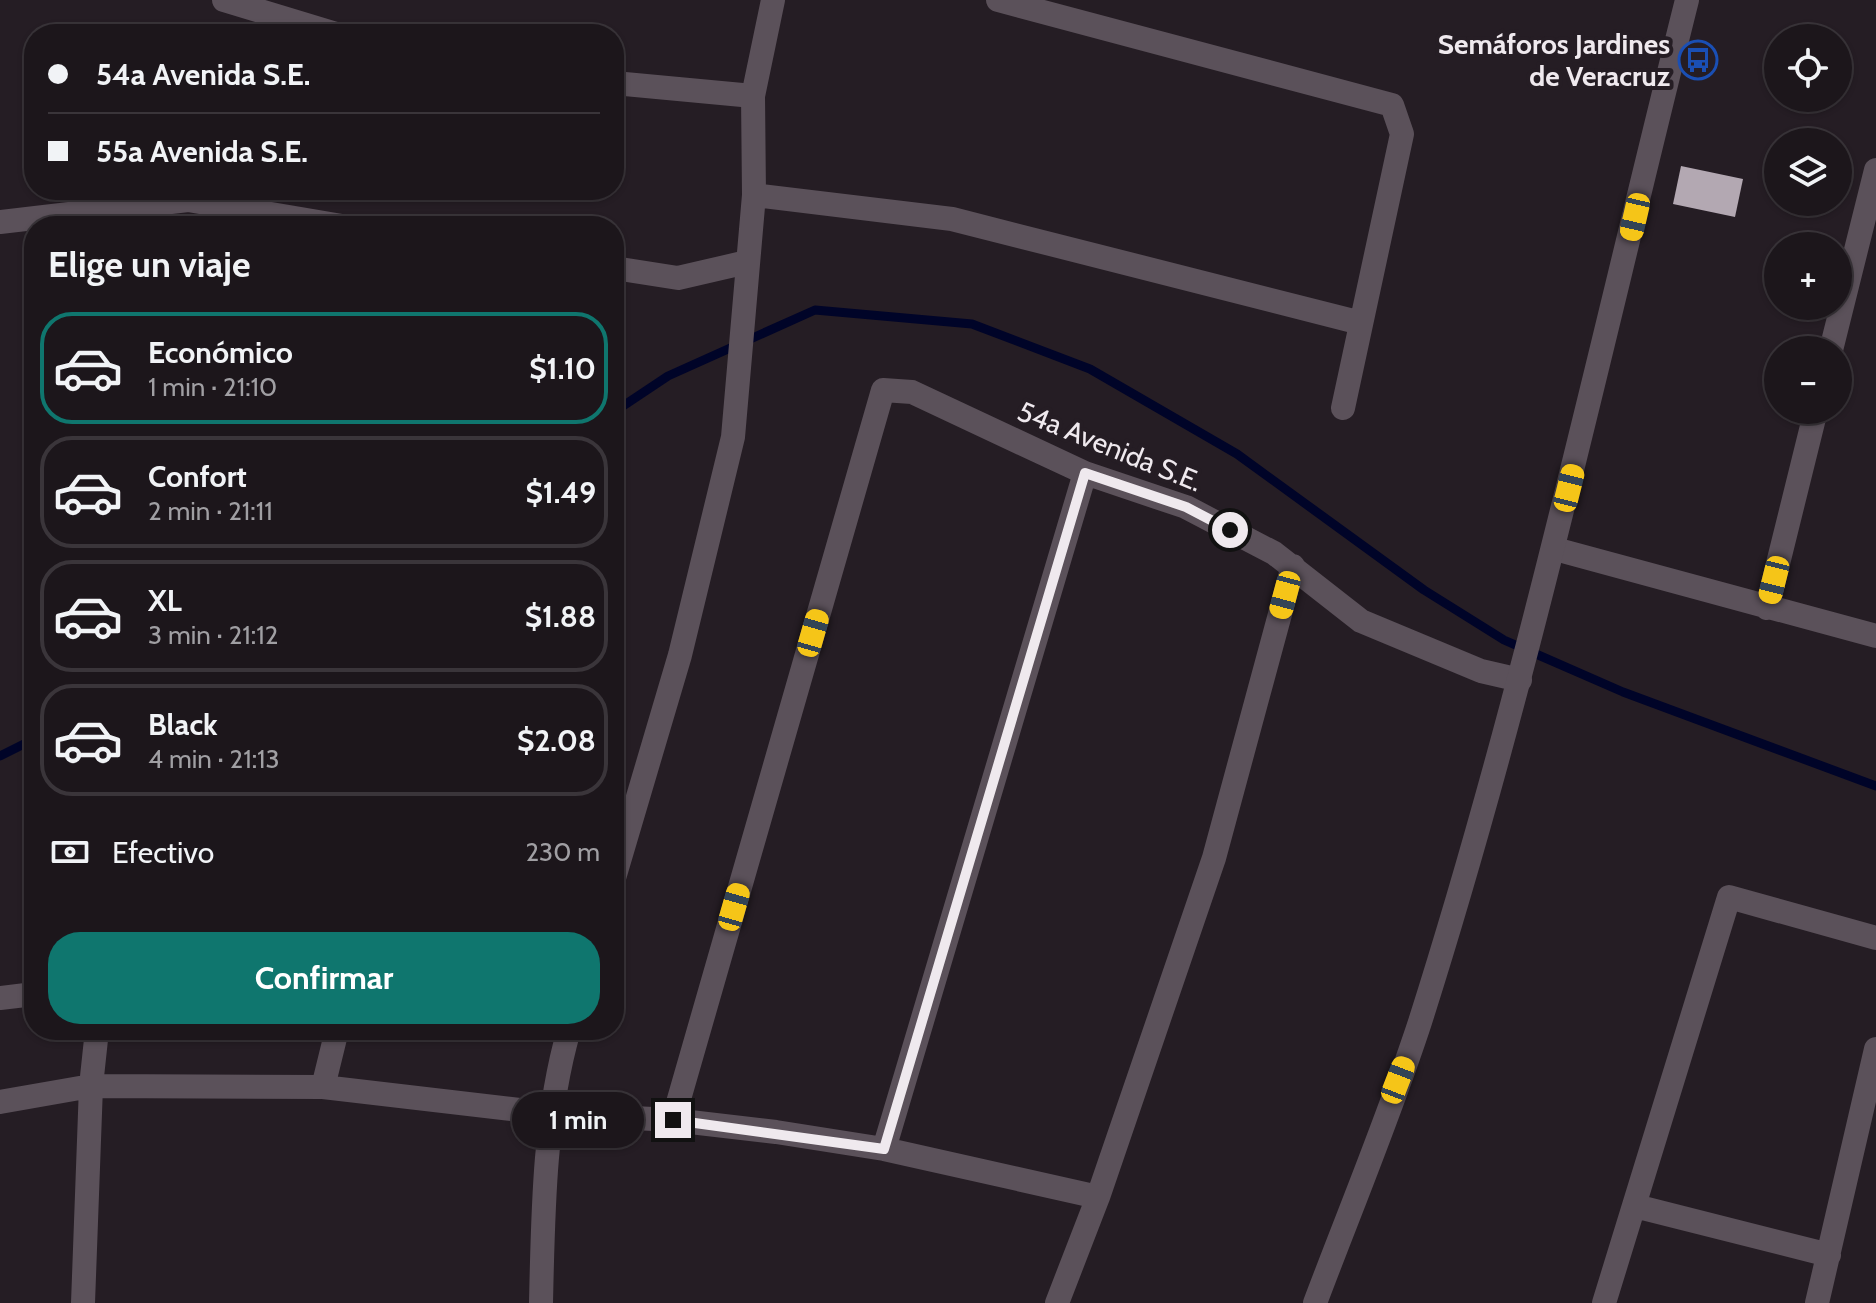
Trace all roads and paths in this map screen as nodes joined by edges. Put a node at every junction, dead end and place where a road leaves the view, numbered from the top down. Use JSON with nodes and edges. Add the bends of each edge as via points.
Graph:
{"nodes":[{"id":1,"x":224,"y":0,"type":"edge"},
{"id":2,"x":773,"y":0,"type":"edge"},
{"id":3,"x":998,"y":0,"type":"edge"},
{"id":4,"x":1687,"y":0,"type":"edge"},
{"id":5,"x":303,"y":24,"type":"edge"},
{"id":6,"x":624,"y":84,"type":"edge"},
{"id":7,"x":753,"y":96,"type":"junction"},
{"id":8,"x":1876,"y":170,"type":"edge"},
{"id":9,"x":754,"y":195,"type":"junction"},
{"id":10,"x":188,"y":200,"type":"edge"},
{"id":11,"x":188,"y":200,"type":"edge"},
{"id":12,"x":51,"y":216,"type":"edge"},
{"id":13,"x":283,"y":216,"type":"edge"},
{"id":14,"x":24,"y":219,"type":"edge"},
{"id":15,"x":0,"y":222,"type":"edge"},
{"id":16,"x":624,"y":270,"type":"edge"},
{"id":17,"x":746,"y":271,"type":"junction"},
{"id":18,"x":1361,"y":323,"type":"junction"},
{"id":19,"x":1834,"y":336,"type":"edge"},
{"id":20,"x":1343,"y":408,"type":"dead end"},
{"id":21,"x":1813,"y":424,"type":"edge"},
{"id":22,"x":1085,"y":473,"type":"junction"},
{"id":23,"x":1555,"y":549,"type":"junction"},
{"id":24,"x":1293,"y":566,"type":"junction"},
{"id":25,"x":1767,"y":608,"type":"junction"},
{"id":26,"x":1876,"y":636,"type":"edge"},
{"id":27,"x":1522,"y":673,"type":"junction"},
{"id":28,"x":624,"y":844,"type":"edge"},
{"id":29,"x":1876,"y":938,"type":"edge"},
{"id":30,"x":24,"y":995,"type":"edge"},
{"id":31,"x":0,"y":998,"type":"edge"},
{"id":32,"x":96,"y":1040,"type":"edge"},
{"id":33,"x":335,"y":1040,"type":"edge"},
{"id":34,"x":567,"y":1040,"type":"edge"},
{"id":35,"x":1876,"y":1049,"type":"edge"},
{"id":36,"x":91,"y":1086,"type":"junction"},
{"id":37,"x":323,"y":1087,"type":"junction"},
{"id":38,"x":0,"y":1102,"type":"edge"},
{"id":39,"x":554,"y":1114,"type":"junction"},
{"id":40,"x":673,"y":1120,"type":"junction"},
{"id":41,"x":884,"y":1149,"type":"junction"},
{"id":42,"x":1098,"y":1197,"type":"junction"},
{"id":43,"x":1635,"y":1206,"type":"junction"},
{"id":44,"x":1829,"y":1255,"type":"junction"},
{"id":45,"x":83,"y":1303,"type":"edge"},
{"id":46,"x":541,"y":1303,"type":"edge"},
{"id":47,"x":1057,"y":1303,"type":"edge"},
{"id":48,"x":1315,"y":1303,"type":"edge"},
{"id":49,"x":1604,"y":1303,"type":"edge"},
{"id":50,"x":1817,"y":1303,"type":"edge"}],
"edges":[{"from":1,"to":5,"type":"street"},
{"from":2,"to":7,"type":"street"},
{"from":3,"to":18,"type":"street","via":[[1392,105],[1402,134]]},
{"from":4,"to":23,"type":"street"},
{"from":6,"to":7,"type":"street"},
{"from":7,"to":9,"type":"street"},
{"from":8,"to":19,"type":"street"},
{"from":9,"to":17,"type":"street"},
{"from":9,"to":18,"type":"street","via":[[952,219]]},
{"from":10,"to":13,"type":"street"},
{"from":11,"to":12,"type":"street"},
{"from":14,"to":15,"type":"street"},
{"from":16,"to":17,"type":"street","via":[[678,278]]},
{"from":17,"to":28,"type":"street","via":[[733,437],[680,655]]},
{"from":18,"to":20,"type":"street"},
{"from":21,"to":25,"type":"street"},
{"from":22,"to":24,"type":"street","name":"54a Avenida S.E.","via":[[1186,507]]},
{"from":22,"to":40,"type":"street","name":"54a Avenida S.E.","via":[[912,392],[883,390]]},
{"from":22,"to":41,"type":"street"},
{"from":23,"to":25,"type":"street"},
{"from":23,"to":27,"type":"street"},
{"from":24,"to":27,"type":"street","name":"54a Avenida S.E.","via":[[1361,621],[1481,671]]},
{"from":24,"to":42,"type":"street","via":[[1214,858]]},
{"from":25,"to":26,"type":"street"},
{"from":27,"to":48,"type":"street","via":[[1419,1024]]},
{"from":29,"to":43,"type":"street","via":[[1729,897]]},
{"from":30,"to":31,"type":"street"},
{"from":32,"to":36,"type":"street"},
{"from":33,"to":37,"type":"street"},
{"from":34,"to":39,"type":"street"},
{"from":35,"to":44,"type":"street"},
{"from":36,"to":37,"type":"street"},
{"from":36,"to":38,"type":"street"},
{"from":36,"to":45,"type":"street"},
{"from":37,"to":39,"type":"street"},
{"from":39,"to":40,"type":"street"},
{"from":39,"to":46,"type":"street","via":[[542,1229]]},
{"from":40,"to":41,"type":"street"},
{"from":41,"to":42,"type":"street"},
{"from":42,"to":47,"type":"street"},
{"from":43,"to":44,"type":"street"},
{"from":43,"to":49,"type":"street"},
{"from":44,"to":50,"type":"street"}]}
